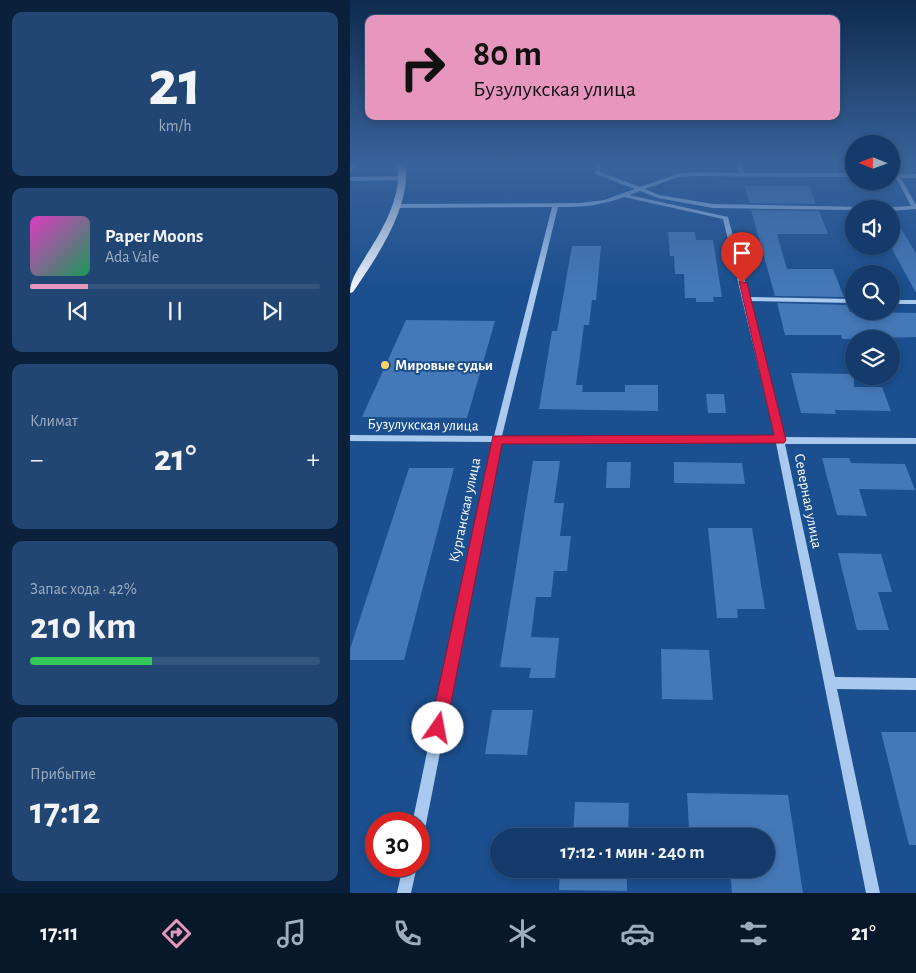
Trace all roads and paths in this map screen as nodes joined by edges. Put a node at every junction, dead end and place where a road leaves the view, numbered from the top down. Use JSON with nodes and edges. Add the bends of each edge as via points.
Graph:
{"nodes":[{"id":1,"x":572,"y":205,"type":"edge"},
{"id":2,"x":665,"y":205,"type":"edge"},
{"id":3,"x":707,"y":205,"type":"edge"},
{"id":4,"x":396,"y":206,"type":"joint"},
{"id":5,"x":555,"y":206,"type":"junction"},
{"id":6,"x":916,"y":208,"type":"edge"},
{"id":7,"x":845,"y":209,"type":"edge"},
{"id":8,"x":900,"y":209,"type":"edge"},
{"id":9,"x":350,"y":290,"type":"edge"},
{"id":10,"x":746,"y":299,"type":"junction"},
{"id":11,"x":845,"y":301,"type":"edge"},
{"id":12,"x":900,"y":302,"type":"edge"},
{"id":13,"x":916,"y":302,"type":"edge"},
{"id":14,"x":350,"y":438,"type":"edge"},
{"id":15,"x":497,"y":439,"type":"junction"},
{"id":16,"x":780,"y":440,"type":"junction"},
{"id":17,"x":916,"y":441,"type":"edge"},
{"id":18,"x":829,"y":683,"type":"junction"},
{"id":19,"x":916,"y":684,"type":"edge"},
{"id":20,"x":421,"y":812,"type":"edge"},
{"id":21,"x":408,"y":877,"type":"edge"},
{"id":22,"x":404,"y":893,"type":"edge"},
{"id":23,"x":873,"y":893,"type":"edge"}],
"edges":[{"from":1,"to":5,"type":"street"},
{"from":2,"to":10,"type":"street","name":"Северная улица","via":[[726,218]]},
{"from":3,"to":7,"type":"street"},
{"from":4,"to":5,"type":"street"},
{"from":4,"to":9,"type":"main road"},
{"from":5,"to":15,"type":"street","name":"Курганская улица"},
{"from":6,"to":8,"type":"street"},
{"from":10,"to":11,"type":"street"},
{"from":10,"to":16,"type":"street","name":"Северная улица"},
{"from":12,"to":13,"type":"street"},
{"from":14,"to":15,"type":"street","name":"Бузулукская улица"},
{"from":15,"to":16,"type":"street","name":"Бузулукская улица"},
{"from":15,"to":20,"type":"street","name":"Курганская улица"},
{"from":16,"to":17,"type":"street","name":"Бузулукская улица"},
{"from":16,"to":18,"type":"street","name":"Северная улица"},
{"from":18,"to":19,"type":"street"},
{"from":18,"to":23,"type":"street","name":"Северная улица"},
{"from":21,"to":22,"type":"street"}]}
